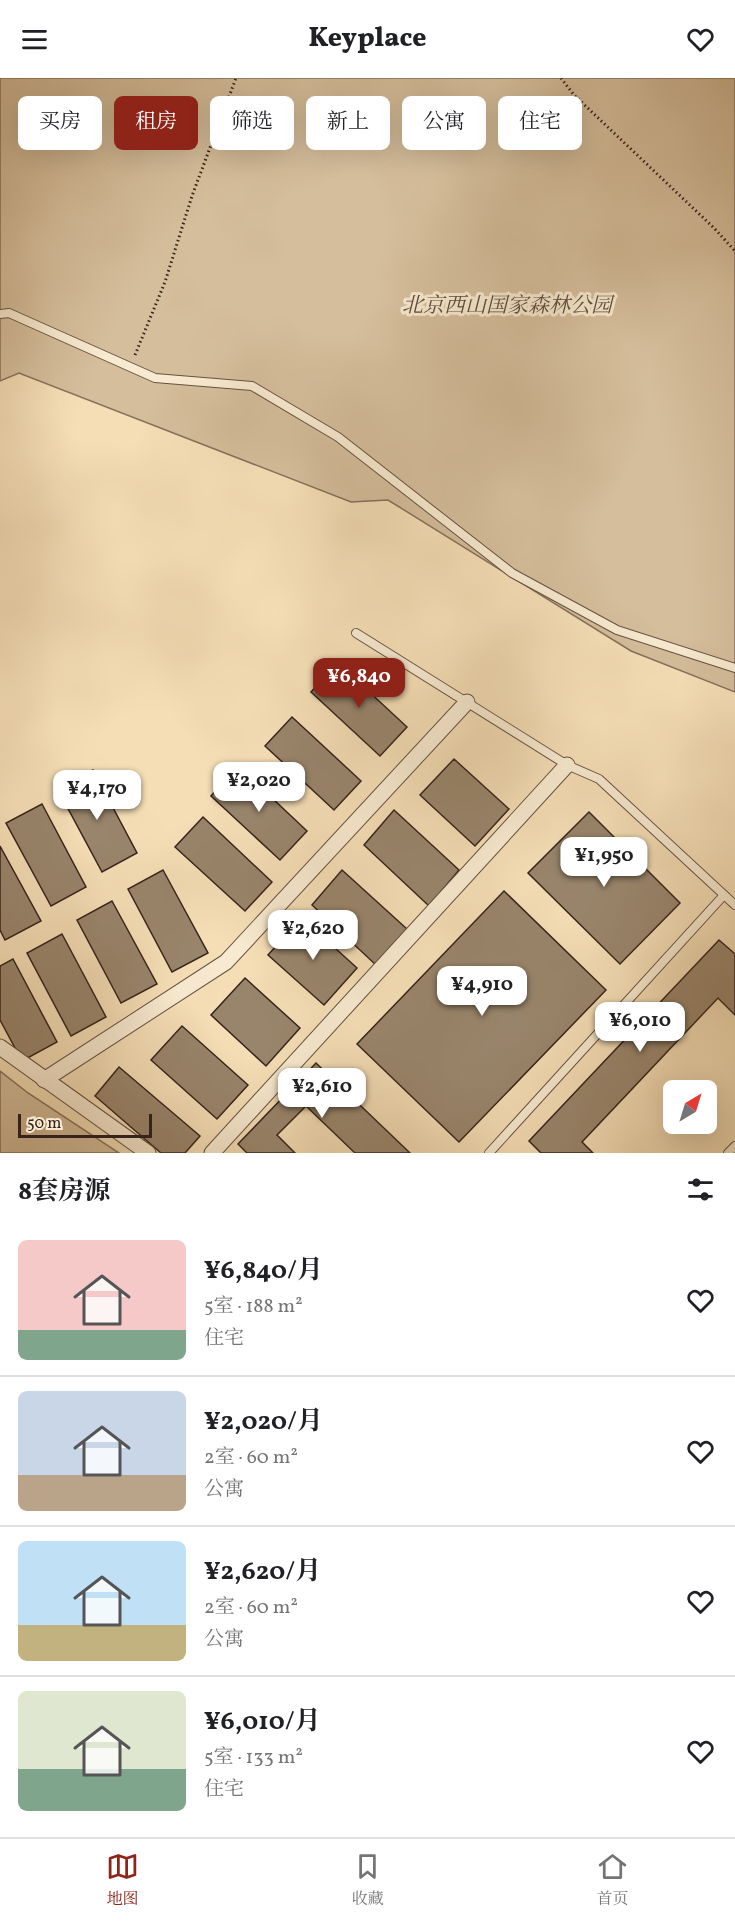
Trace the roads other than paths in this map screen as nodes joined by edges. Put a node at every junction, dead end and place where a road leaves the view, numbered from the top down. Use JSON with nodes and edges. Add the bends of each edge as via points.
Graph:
{"nodes":[{"id":1,"x":0,"y":314,"type":"edge"},
{"id":2,"x":356,"y":633,"type":"dead end"},
{"id":3,"x":735,"y":668,"type":"edge"},
{"id":4,"x":467,"y":702,"type":"junction"},
{"id":5,"x":567,"y":765,"type":"junction"},
{"id":6,"x":724,"y":896,"type":"junction"},
{"id":7,"x":735,"y":905,"type":"edge"},
{"id":8,"x":0,"y":1047,"type":"edge"},
{"id":9,"x":44,"y":1080,"type":"junction"},
{"id":10,"x":735,"y":1146,"type":"edge"},
{"id":11,"x":148,"y":1153,"type":"edge"},
{"id":12,"x":212,"y":1153,"type":"edge"},
{"id":13,"x":489,"y":1153,"type":"edge"},
{"id":14,"x":728,"y":1153,"type":"edge"}],
"edges":[{"from":1,"to":3,"type":"lane","via":[[9,313],[155,378],[252,386],[338,437],[512,573],[617,630]]},
{"from":2,"to":4,"type":"lane"},
{"from":4,"to":5,"type":"lane"},
{"from":4,"to":9,"type":"street","via":[[226,962]]},
{"from":5,"to":6,"type":"lane","via":[[599,779]]},
{"from":5,"to":12,"type":"street"},
{"from":6,"to":7,"type":"lane"},
{"from":6,"to":13,"type":"lane"},
{"from":8,"to":9,"type":"street"},
{"from":9,"to":11,"type":"street"},
{"from":10,"to":14,"type":"lane"}]}
